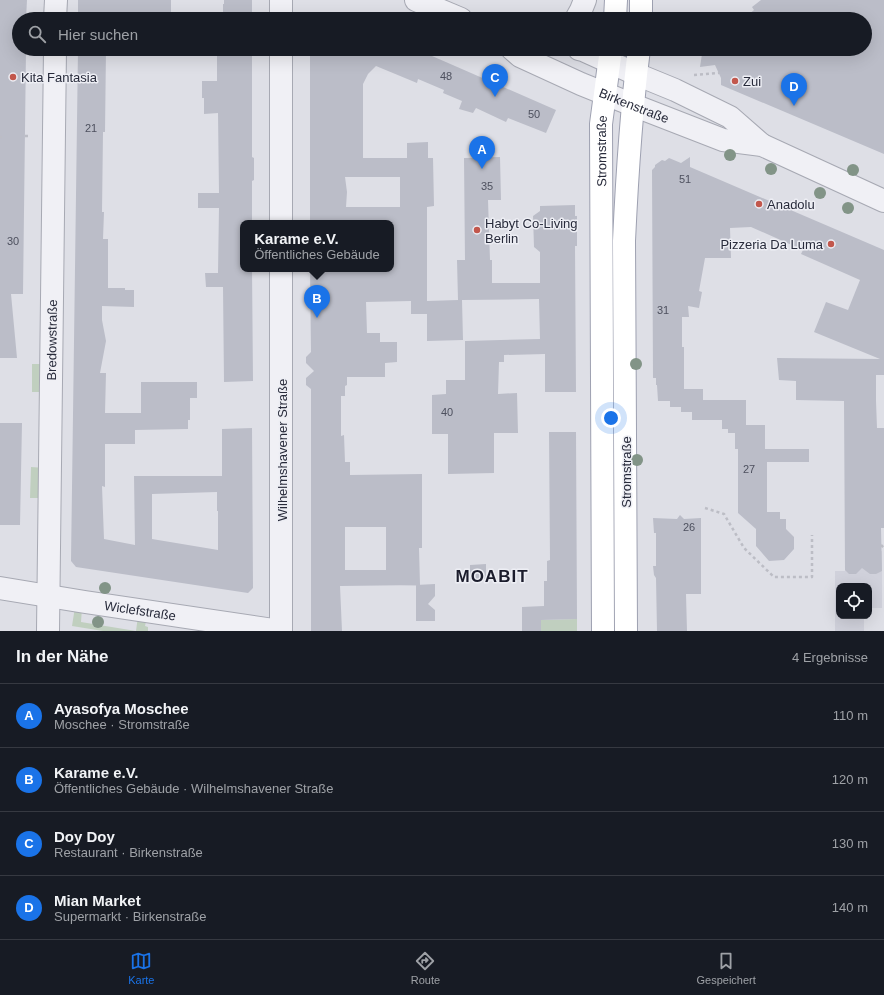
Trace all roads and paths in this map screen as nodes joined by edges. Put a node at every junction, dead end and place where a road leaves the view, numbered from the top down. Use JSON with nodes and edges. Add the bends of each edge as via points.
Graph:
{"nodes":[{"id":1,"x":56,"y":0,"type":"edge"},
{"id":2,"x":281,"y":0,"type":"edge"},
{"id":3,"x":416,"y":0,"type":"edge"},
{"id":4,"x":585,"y":0,"type":"edge"},
{"id":5,"x":616,"y":0,"type":"edge"},
{"id":6,"x":641,"y":0,"type":"edge"},
{"id":7,"x":56,"y":12,"type":"edge"},
{"id":8,"x":281,"y":12,"type":"edge"},
{"id":9,"x":444,"y":12,"type":"edge"},
{"id":10,"x":580,"y":12,"type":"edge"},
{"id":11,"x":615,"y":12,"type":"edge"},
{"id":12,"x":641,"y":12,"type":"edge"},
{"id":13,"x":55,"y":56,"type":"edge"},
{"id":14,"x":281,"y":56,"type":"edge"},
{"id":15,"x":520,"y":56,"type":"edge"},
{"id":16,"x":610,"y":56,"type":"edge"},
{"id":17,"x":611,"y":56,"type":"edge"},
{"id":18,"x":638,"y":56,"type":"edge"},
{"id":19,"x":719,"y":73,"type":"dead end"},
{"id":20,"x":636,"y":74,"type":"junction"},
{"id":21,"x":694,"y":75,"type":"dead end"},
{"id":22,"x":605,"y":93,"type":"junction"},
{"id":23,"x":633,"y":105,"type":"junction"},
{"id":24,"x":25,"y":136,"type":"dead end"},
{"id":25,"x":31,"y":136,"type":"dead end"},
{"id":26,"x":762,"y":145,"type":"junction"},
{"id":27,"x":884,"y":201,"type":"edge"},
{"id":28,"x":281,"y":220,"type":"edge"},
{"id":29,"x":601,"y":241,"type":"junction"},
{"id":30,"x":624,"y":241,"type":"junction"},
{"id":31,"x":282,"y":272,"type":"edge"},
{"id":32,"x":705,"y":508,"type":"dead end"},
{"id":33,"x":812,"y":535,"type":"dead end"},
{"id":34,"x":0,"y":588,"type":"edge"},
{"id":35,"x":48,"y":596,"type":"junction"},
{"id":36,"x":48,"y":631,"type":"edge"},
{"id":37,"x":281,"y":631,"type":"edge"},
{"id":38,"x":603,"y":631,"type":"edge"},
{"id":39,"x":626,"y":631,"type":"edge"}],
"edges":[{"from":1,"to":7,"type":"street"},
{"from":2,"to":8,"type":"street"},
{"from":3,"to":9,"type":"street"},
{"from":4,"to":10,"type":"street"},
{"from":5,"to":11,"type":"main road"},
{"from":6,"to":12,"type":"main road"},
{"from":13,"to":35,"type":"street","name":"Bredowstraße"},
{"from":14,"to":28,"type":"street"},
{"from":15,"to":22,"type":"street","name":"Birkenstraße"},
{"from":16,"to":22,"type":"main road","name":"Stromstraße"},
{"from":17,"to":20,"type":"street","name":"Birkenstraße"},
{"from":18,"to":20,"type":"main road","name":"Stromstraße"},
{"from":19,"to":21,"type":"path"},
{"from":20,"to":23,"type":"main road","name":"Stromstraße"},
{"from":20,"to":26,"type":"street","name":"Birkenstraße","via":[[730,117]]},
{"from":22,"to":23,"type":"street","name":"Birkenstraße"},
{"from":22,"to":29,"type":"main road","name":"Stromstraße","via":[[601,124]]},
{"from":23,"to":26,"type":"street","name":"Birkenstraße","via":[[722,140]]},
{"from":23,"to":30,"type":"main road","name":"Stromstraße"},
{"from":24,"to":25,"type":"path"},
{"from":26,"to":27,"type":"street","name":"Birkenstraße"},
{"from":29,"to":30,"type":"street"},
{"from":29,"to":38,"type":"main road","name":"Stromstraße"},
{"from":30,"to":39,"type":"main road","name":"Stromstraße"},
{"from":31,"to":37,"type":"street","name":"Wilhelmshavener Straße"},
{"from":32,"to":33,"type":"path","via":[[724,514],[744,548],[774,577],[812,577]]},
{"from":34,"to":35,"type":"street","name":"Wiclefstraße"},
{"from":35,"to":36,"type":"street","name":"Bredowstraße"},
{"from":35,"to":37,"type":"street","name":"Wiclefstraße"}]}
